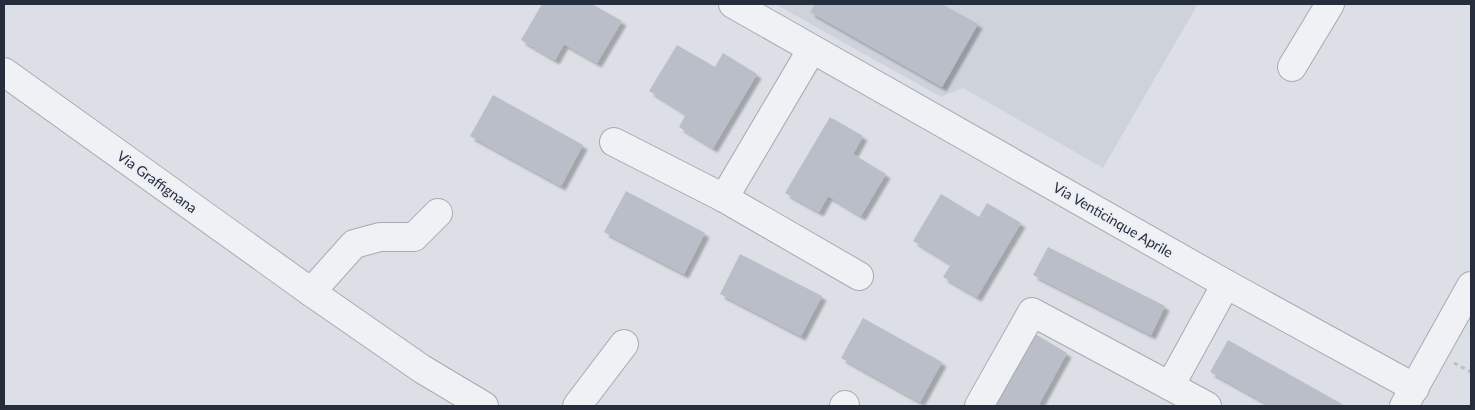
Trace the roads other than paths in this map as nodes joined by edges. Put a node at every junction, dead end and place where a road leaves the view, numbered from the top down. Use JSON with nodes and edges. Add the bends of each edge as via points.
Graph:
{"nodes":[{"id":1,"x":733,"y":4,"type":"edge"},
{"id":2,"x":1330,"y":4,"type":"edge"},
{"id":3,"x":812,"y":49,"type":"junction"},
{"id":4,"x":1292,"y":67,"type":"dead end"},
{"id":5,"x":4,"y":72,"type":"edge"},
{"id":6,"x":614,"y":142,"type":"dead end"},
{"id":7,"x":724,"y":198,"type":"junction"},
{"id":8,"x":438,"y":213,"type":"dead end"},
{"id":9,"x":859,"y":276,"type":"dead end"},
{"id":10,"x":1226,"y":284,"type":"junction"},
{"id":11,"x":1471,"y":286,"type":"edge"},
{"id":12,"x":311,"y":292,"type":"junction"},
{"id":13,"x":624,"y":344,"type":"dead end"},
{"id":14,"x":1170,"y":386,"type":"junction"},
{"id":15,"x":1409,"y":397,"type":"edge"},
{"id":16,"x":484,"y":406,"type":"edge"},
{"id":17,"x":577,"y":406,"type":"edge"},
{"id":18,"x":979,"y":406,"type":"edge"},
{"id":19,"x":1207,"y":406,"type":"edge"}],
"edges":[{"from":1,"to":3,"type":"street","name":"Via Venticinque Aprile"},
{"from":2,"to":4,"type":"street"},
{"from":3,"to":7,"type":"street"},
{"from":3,"to":10,"type":"street","name":"Via Venticinque Aprile"},
{"from":5,"to":12,"type":"street","name":"Via Graffignana"},
{"from":6,"to":7,"type":"street"},
{"from":7,"to":9,"type":"street"},
{"from":8,"to":12,"type":"street","via":[[414,237],[380,237],[354,244]]},
{"from":10,"to":14,"type":"street"},
{"from":10,"to":15,"type":"street","name":"Via Venticinque Aprile"},
{"from":11,"to":15,"type":"street"},
{"from":12,"to":16,"type":"street","name":"Via Graffignana","via":[[422,369]]},
{"from":13,"to":17,"type":"street"},
{"from":14,"to":18,"type":"street","via":[[1032,312]]},
{"from":14,"to":19,"type":"street"}]}
